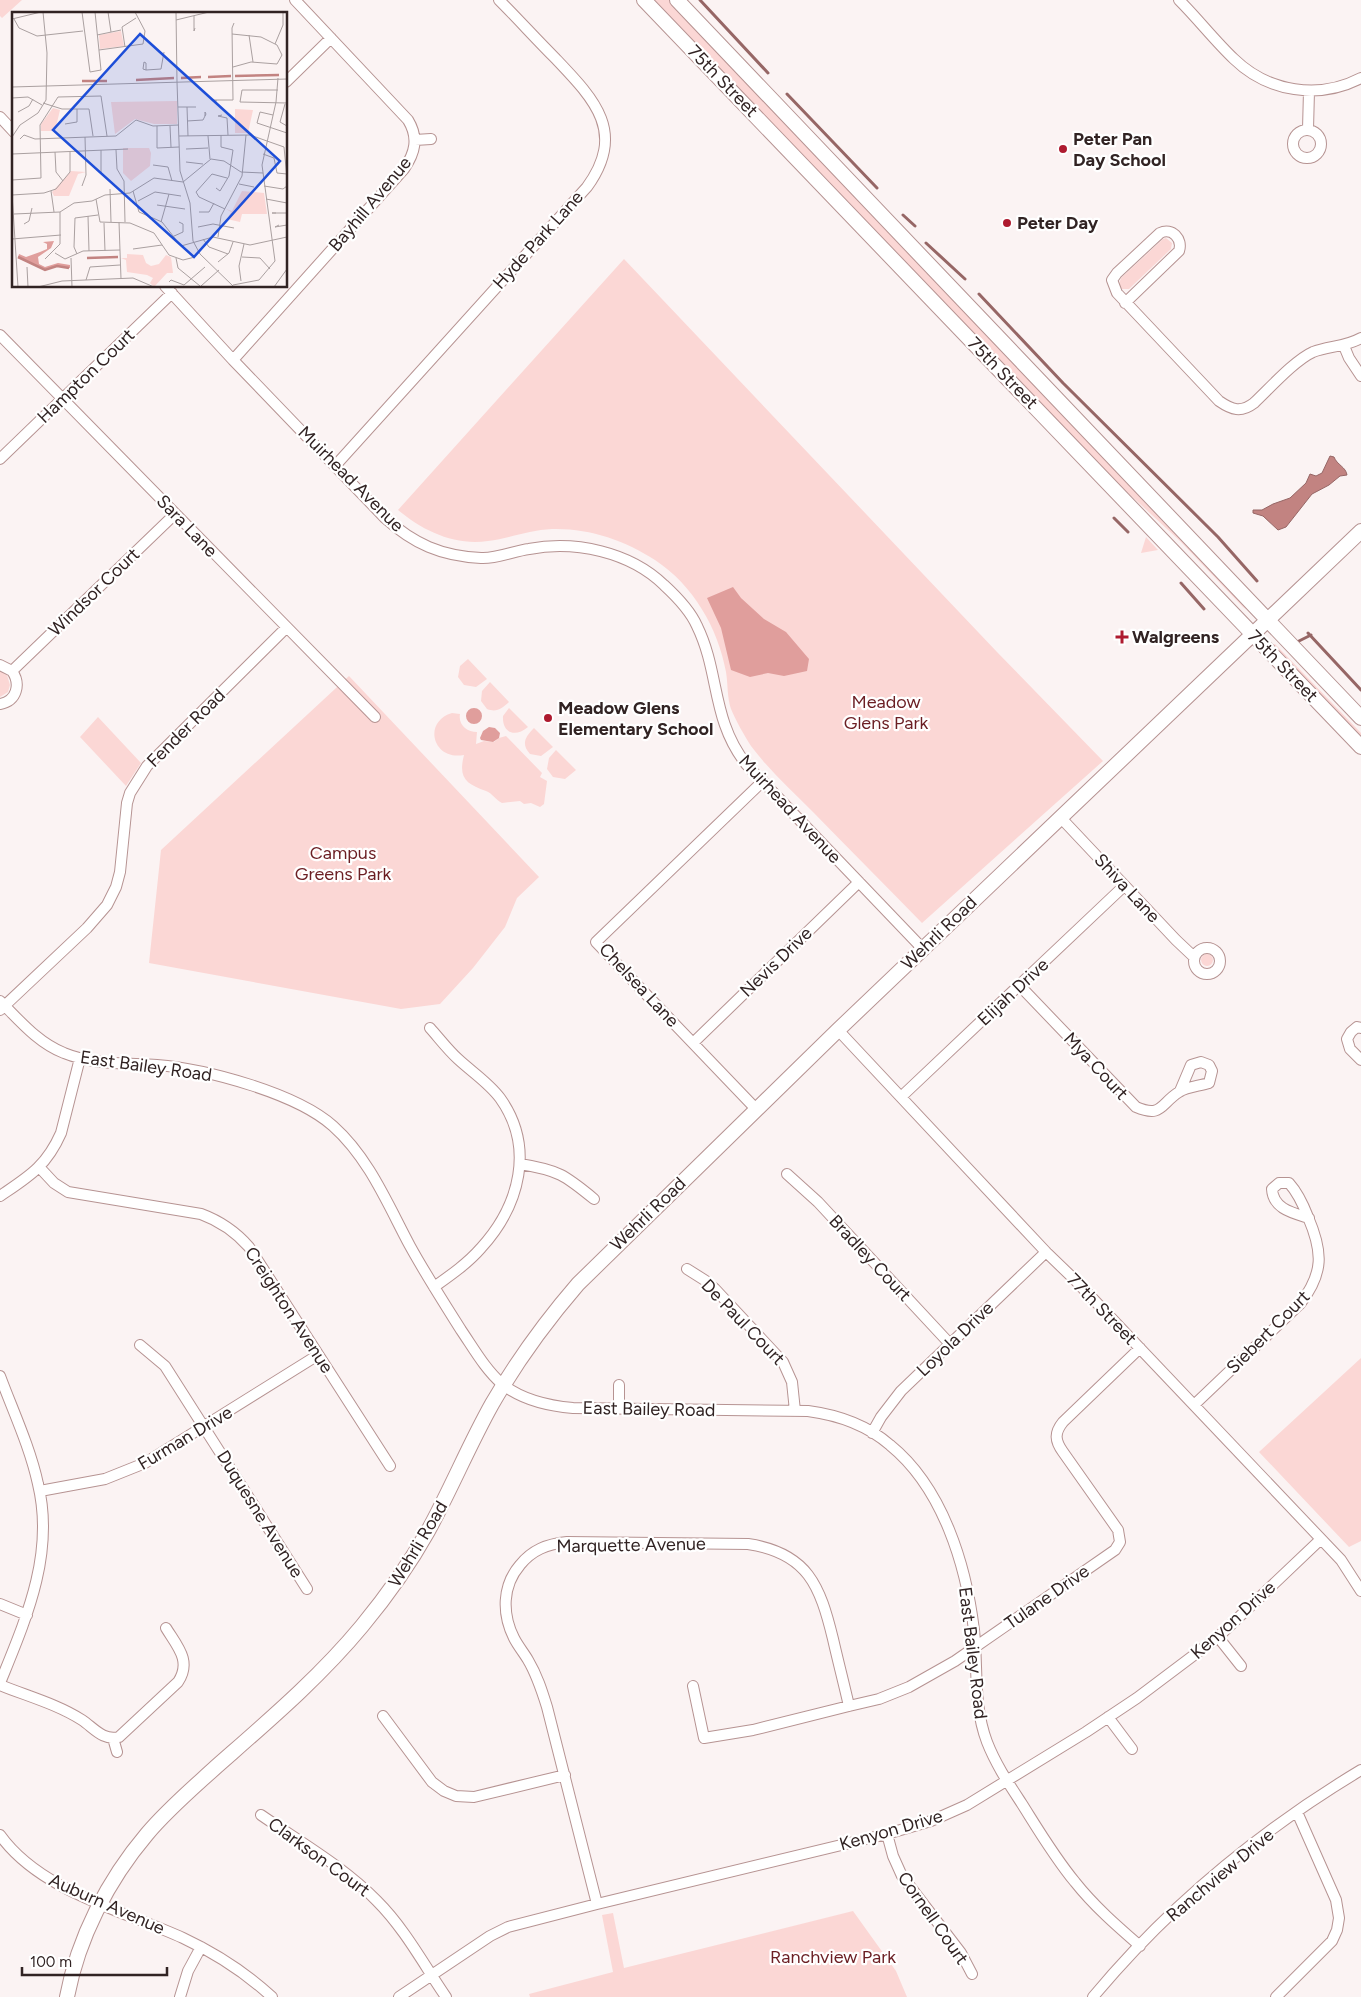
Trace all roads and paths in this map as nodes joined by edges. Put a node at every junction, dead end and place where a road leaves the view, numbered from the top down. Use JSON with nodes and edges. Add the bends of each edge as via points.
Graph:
{"nodes":[{"id":1,"x":295,"y":0,"type":"edge"},
{"id":2,"x":499,"y":0,"type":"edge"},
{"id":3,"x":644,"y":0,"type":"edge"},
{"id":4,"x":677,"y":0,"type":"edge"},
{"id":5,"x":1179,"y":0,"type":"edge"},
{"id":6,"x":332,"y":38,"type":"junction"},
{"id":7,"x":1361,"y":78,"type":"edge"},
{"id":8,"x":288,"y":80,"type":"edge"},
{"id":9,"x":1309,"y":91,"type":"junction"},
{"id":10,"x":0,"y":118,"type":"edge"},
{"id":11,"x":1308,"y":129,"type":"dead end"},
{"id":12,"x":12,"y":130,"type":"edge"},
{"id":13,"x":432,"y":139,"type":"dead end"},
{"id":14,"x":415,"y":140,"type":"junction"},
{"id":15,"x":168,"y":290,"type":"edge"},
{"id":16,"x":1125,"y":302,"type":"junction"},
{"id":17,"x":0,"y":335,"type":"edge"},
{"id":18,"x":1361,"y":338,"type":"edge"},
{"id":19,"x":1344,"y":346,"type":"junction"},
{"id":20,"x":233,"y":360,"type":"junction"},
{"id":21,"x":1361,"y":376,"type":"edge"},
{"id":22,"x":62,"y":398,"type":"junction"},
{"id":23,"x":0,"y":459,"type":"edge"},
{"id":24,"x":336,"y":466,"type":"junction"},
{"id":25,"x":174,"y":514,"type":"junction"},
{"id":26,"x":1361,"y":531,"type":"edge"},
{"id":27,"x":1267,"y":619,"type":"junction"},
{"id":28,"x":286,"y":628,"type":"junction"},
{"id":29,"x":1252,"y":633,"type":"junction"},
{"id":30,"x":0,"y":665,"type":"edge"},
{"id":31,"x":12,"y":671,"type":"junction"},
{"id":32,"x":0,"y":704,"type":"edge"},
{"id":33,"x":375,"y":717,"type":"dead end"},
{"id":34,"x":1361,"y":718,"type":"edge"},
{"id":35,"x":1361,"y":747,"type":"edge"},
{"id":36,"x":763,"y":781,"type":"junction"},
{"id":37,"x":1061,"y":818,"type":"junction"},
{"id":38,"x":859,"y":882,"type":"junction"},
{"id":39,"x":1124,"y":886,"type":"junction"},
{"id":40,"x":923,"y":949,"type":"junction"},
{"id":41,"x":1194,"y":956,"type":"dead end"},
{"id":42,"x":1020,"y":986,"type":"junction"},
{"id":43,"x":2,"y":1006,"type":"edge"},
{"id":44,"x":430,"y":1028,"type":"dead end"},
{"id":45,"x":1361,"y":1028,"type":"edge"},
{"id":46,"x":838,"y":1030,"type":"junction"},
{"id":47,"x":692,"y":1043,"type":"junction"},
{"id":48,"x":80,"y":1058,"type":"junction"},
{"id":49,"x":1361,"y":1060,"type":"edge"},
{"id":50,"x":1180,"y":1091,"type":"dead end"},
{"id":51,"x":901,"y":1098,"type":"junction"},
{"id":52,"x":756,"y":1109,"type":"junction"},
{"id":53,"x":520,"y":1164,"type":"junction"},
{"id":54,"x":40,"y":1168,"type":"junction"},
{"id":55,"x":787,"y":1174,"type":"dead end"},
{"id":56,"x":0,"y":1196,"type":"edge"},
{"id":57,"x":594,"y":1199,"type":"dead end"},
{"id":58,"x":1309,"y":1218,"type":"dead end"},
{"id":59,"x":1046,"y":1252,"type":"junction"},
{"id":60,"x":687,"y":1269,"type":"dead end"},
{"id":61,"x":434,"y":1287,"type":"junction"},
{"id":62,"x":950,"y":1344,"type":"junction"},
{"id":63,"x":140,"y":1345,"type":"dead end"},
{"id":64,"x":1140,"y":1348,"type":"junction"},
{"id":65,"x":318,"y":1355,"type":"junction"},
{"id":66,"x":0,"y":1376,"type":"edge"},
{"id":67,"x":504,"y":1385,"type":"junction"},
{"id":68,"x":619,"y":1385,"type":"dead end"},
{"id":69,"x":1194,"y":1405,"type":"junction"},
{"id":70,"x":619,"y":1408,"type":"junction"},
{"id":71,"x":795,"y":1411,"type":"junction"},
{"id":72,"x":204,"y":1427,"type":"junction"},
{"id":73,"x":872,"y":1433,"type":"junction"},
{"id":74,"x":390,"y":1466,"type":"dead end"},
{"id":75,"x":40,"y":1491,"type":"junction"},
{"id":76,"x":1321,"y":1539,"type":"junction"},
{"id":77,"x":307,"y":1589,"type":"dead end"},
{"id":78,"x":1361,"y":1591,"type":"edge"},
{"id":79,"x":0,"y":1604,"type":"edge"},
{"id":80,"x":27,"y":1615,"type":"junction"},
{"id":81,"x":166,"y":1628,"type":"dead end"},
{"id":82,"x":1218,"y":1637,"type":"junction"},
{"id":83,"x":974,"y":1648,"type":"junction"},
{"id":84,"x":1241,"y":1666,"type":"dead end"},
{"id":85,"x":0,"y":1684,"type":"edge"},
{"id":86,"x":693,"y":1686,"type":"dead end"},
{"id":87,"x":849,"y":1706,"type":"junction"},
{"id":88,"x":383,"y":1716,"type":"dead end"},
{"id":89,"x":1108,"y":1717,"type":"junction"},
{"id":90,"x":113,"y":1738,"type":"junction"},
{"id":91,"x":1132,"y":1749,"type":"dead end"},
{"id":92,"x":117,"y":1752,"type":"dead end"},
{"id":93,"x":1361,"y":1770,"type":"edge"},
{"id":94,"x":565,"y":1775,"type":"junction"},
{"id":95,"x":1007,"y":1781,"type":"junction"},
{"id":96,"x":1297,"y":1812,"type":"junction"},
{"id":97,"x":261,"y":1815,"type":"dead end"},
{"id":98,"x":0,"y":1834,"type":"edge"},
{"id":99,"x":887,"y":1834,"type":"junction"},
{"id":100,"x":101,"y":1903,"type":"junction"},
{"id":101,"x":597,"y":1904,"type":"junction"},
{"id":102,"x":1140,"y":1946,"type":"junction"},
{"id":103,"x":201,"y":1947,"type":"junction"},
{"id":104,"x":972,"y":1974,"type":"dead end"},
{"id":105,"x":432,"y":1975,"type":"junction"},
{"id":106,"x":67,"y":1997,"type":"edge"},
{"id":107,"x":180,"y":1997,"type":"edge"},
{"id":108,"x":272,"y":1997,"type":"edge"},
{"id":109,"x":399,"y":1997,"type":"edge"},
{"id":110,"x":446,"y":1997,"type":"edge"},
{"id":111,"x":1093,"y":1997,"type":"edge"},
{"id":112,"x":1276,"y":1997,"type":"edge"}],
"edges":[{"from":1,"to":6,"type":"street","name":"Bayhill Avenue"},
{"from":2,"to":24,"type":"street","name":"Hyde Park Lane","via":[[578,82],[596,106],[606,135],[600,166],[587,187]]},
{"from":3,"to":29,"type":"main road","name":"75th Street"},
{"from":4,"to":27,"type":"main road","name":"75th Street"},
{"from":5,"to":9,"type":"street","via":[[1250,73],[1276,85]]},
{"from":6,"to":8,"type":"street"},
{"from":6,"to":14,"type":"street","name":"Bayhill Avenue","via":[[408,120]]},
{"from":7,"to":9,"type":"street","via":[[1345,85]]},
{"from":9,"to":11,"type":"street"},
{"from":10,"to":12,"type":"street"},
{"from":13,"to":14,"type":"street"},
{"from":14,"to":20,"type":"street","name":"Bayhill Avenue","via":[[414,153],[404,169]]},
{"from":15,"to":20,"type":"street","name":"Muirhead Avenue"},
{"from":15,"to":22,"type":"street","name":"Hampton Court"},
{"from":16,"to":16,"type":"street","via":[[1113,288],[1113,277],[1160,233],[1168,231],[1177,236],[1179,251]]},
{"from":16,"to":19,"type":"street","via":[[1218,401],[1237,410],[1254,403],[1302,358],[1313,352]]},
{"from":17,"to":22,"type":"street","name":"Sara Lane"},
{"from":18,"to":19,"type":"street"},
{"from":19,"to":21,"type":"street"},
{"from":20,"to":24,"type":"street","name":"Muirhead Avenue"},
{"from":22,"to":23,"type":"street","name":"Hampton Court"},
{"from":22,"to":25,"type":"street","name":"Sara Lane"},
{"from":24,"to":36,"type":"street","name":"Muirhead Avenue","via":[[396,527],[435,550],[483,558],[531,548],[580,547],[636,564],[662,583],[697,625],[709,659],[716,699],[726,730],[736,750]]},
{"from":25,"to":28,"type":"street","name":"Sara Lane"},
{"from":25,"to":31,"type":"street","name":"Windsor Court"},
{"from":26,"to":27,"type":"main road","name":"Wehrli Road"},
{"from":27,"to":29,"type":"main road","name":"Wehrli Road"},
{"from":27,"to":34,"type":"main road","name":"75th Street"},
{"from":28,"to":33,"type":"street","name":"Sara Lane"},
{"from":28,"to":43,"type":"street","name":"Fender Road","via":[[147,766],[127,803],[120,872],[107,906]]},
{"from":29,"to":35,"type":"main road","name":"75th Street"},
{"from":29,"to":37,"type":"main road","name":"Wehrli Road"},
{"from":30,"to":31,"type":"street"},
{"from":31,"to":32,"type":"street","via":[[16,676],[17,690],[10,700]]},
{"from":36,"to":38,"type":"street","name":"Muirhead Avenue"},
{"from":36,"to":47,"type":"street","name":"Chelsea Lane","via":[[596,942]]},
{"from":37,"to":39,"type":"street","name":"Shiva Lane"},
{"from":37,"to":40,"type":"main road","name":"Wehrli Road"},
{"from":38,"to":40,"type":"street","name":"Muirhead Avenue"},
{"from":38,"to":47,"type":"street","name":"Nevis Drive"},
{"from":39,"to":41,"type":"street","name":"Shiva Lane"},
{"from":39,"to":42,"type":"street","name":"Elijah Drive"},
{"from":40,"to":46,"type":"main road","name":"Wehrli Road"},
{"from":42,"to":50,"type":"street","name":"Mya Court","via":[[1136,1107],[1148,1113],[1160,1109]]},
{"from":42,"to":51,"type":"street","name":"Elijah Drive"},
{"from":43,"to":48,"type":"street","name":"East Bailey Road","via":[[50,1047]]},
{"from":44,"to":53,"type":"street","via":[[499,1097],[514,1126]]},
{"from":45,"to":49,"type":"street","via":[[1357,1027],[1347,1039],[1350,1049]]},
{"from":46,"to":51,"type":"street","name":"77th Street"},
{"from":46,"to":52,"type":"main road","name":"Wehrli Road"},
{"from":47,"to":52,"type":"street","name":"Chelsea Lane"},
{"from":48,"to":54,"type":"street","via":[[60,1133]]},
{"from":48,"to":61,"type":"street","name":"East Bailey Road","via":[[159,1065],[210,1074],[305,1106],[331,1125],[360,1156]]},
{"from":51,"to":59,"type":"street","name":"77th Street"},
{"from":52,"to":67,"type":"main road","name":"Wehrli Road","via":[[578,1284],[550,1316]]},
{"from":53,"to":57,"type":"street","via":[[562,1174]]},
{"from":53,"to":61,"type":"street","via":[[514,1192],[493,1233],[472,1258]]},
{"from":54,"to":56,"type":"street"},
{"from":54,"to":65,"type":"street","name":"Creighton Avenue","via":[[68,1192],[194,1213],[226,1226],[249,1247]]},
{"from":55,"to":62,"type":"street","name":"Bradley Court","via":[[818,1202]]},
{"from":58,"to":69,"type":"street","name":"Siebert Court","via":[[1319,1256],[1317,1275],[1310,1292]]},
{"from":59,"to":62,"type":"street","name":"Loyola Drive"},
{"from":59,"to":64,"type":"street","name":"77th Street"},
{"from":60,"to":71,"type":"street","name":"De Paul Court","via":[[706,1280],[783,1362],[792,1382]]},
{"from":61,"to":67,"type":"street","name":"East Bailey Road","via":[[481,1360]]},
{"from":62,"to":73,"type":"street","name":"Loyola Drive","via":[[894,1398]]},
{"from":63,"to":72,"type":"street","name":"Duquesne Avenue","via":[[165,1366]]},
{"from":64,"to":69,"type":"street","name":"77th Street"},
{"from":64,"to":83,"type":"street","name":"Tulane Drive","via":[[1063,1422],[1056,1435],[1062,1452],[1118,1530],[1120,1542],[1117,1548]]},
{"from":65,"to":72,"type":"street","name":"Furman Drive"},
{"from":65,"to":74,"type":"street","name":"Creighton Avenue"},
{"from":66,"to":75,"type":"street"},
{"from":67,"to":70,"type":"street","name":"East Bailey Road","via":[[544,1404]]},
{"from":67,"to":100,"type":"main road","name":"Wehrli Road","via":[[477,1431],[427,1533],[379,1605],[316,1676],[188,1792],[148,1833],[113,1880]]},
{"from":68,"to":70,"type":"street"},
{"from":69,"to":76,"type":"street","name":"77th Street"},
{"from":70,"to":71,"type":"street","name":"East Bailey Road"},
{"from":71,"to":73,"type":"street","name":"East Bailey Road","via":[[836,1416]]},
{"from":72,"to":75,"type":"street","name":"Furman Drive","via":[[167,1451],[125,1472]]},
{"from":72,"to":77,"type":"street","name":"Duquesne Avenue"},
{"from":73,"to":83,"type":"street","name":"East Bailey Road","via":[[889,1444],[916,1471],[943,1517],[962,1572],[974,1631]]},
{"from":75,"to":80,"type":"street","via":[[42,1556]]},
{"from":76,"to":78,"type":"street","name":"77th Street","via":[[1341,1560]]},
{"from":76,"to":82,"type":"street","name":"Kenyon Drive"},
{"from":79,"to":80,"type":"street"},
{"from":80,"to":85,"type":"street"},
{"from":81,"to":90,"type":"street","via":[[183,1656],[182,1676],[124,1733]]},
{"from":82,"to":84,"type":"street"},
{"from":82,"to":89,"type":"street","name":"Kenyon Drive"},
{"from":83,"to":87,"type":"street","name":"Tulane Drive","via":[[909,1687]]},
{"from":83,"to":95,"type":"street","name":"East Bailey Road","via":[[981,1723]]},
{"from":85,"to":90,"type":"street","via":[[74,1716],[104,1736]]},
{"from":86,"to":87,"type":"street","name":"Tulane Drive","via":[[704,1738],[753,1730]]},
{"from":87,"to":94,"type":"street","name":"Marquette Avenue","via":[[822,1600],[806,1573],[788,1557],[765,1546],[748,1544],[556,1543],[526,1558],[509,1584],[505,1603],[509,1628],[538,1681],[548,1707]]},
{"from":88,"to":94,"type":"street","via":[[432,1782],[456,1796],[474,1797]]},
{"from":89,"to":91,"type":"street"},
{"from":89,"to":95,"type":"street","name":"Kenyon Drive"},
{"from":90,"to":92,"type":"street"},
{"from":93,"to":96,"type":"street","name":"Ranchview Drive"},
{"from":94,"to":101,"type":"street","name":"Marquette Avenue"},
{"from":95,"to":99,"type":"street","name":"Kenyon Drive","via":[[956,1811]]},
{"from":95,"to":102,"type":"street","name":"East Bailey Road","via":[[1075,1882]]},
{"from":96,"to":102,"type":"street","name":"Ranchview Drive","via":[[1204,1884]]},
{"from":96,"to":112,"type":"street","via":[[1336,1900],[1339,1918],[1332,1941]]},
{"from":97,"to":105,"type":"street","name":"Clarkson Court","via":[[367,1891],[392,1918]]},
{"from":98,"to":100,"type":"street","name":"Auburn Avenue","via":[[17,1856],[42,1875]]},
{"from":99,"to":101,"type":"street","name":"Kenyon Drive"},
{"from":99,"to":104,"type":"street","name":"Cornell Court","via":[[902,1876],[961,1953]]},
{"from":100,"to":103,"type":"street","name":"Auburn Avenue"},
{"from":100,"to":106,"type":"main road","name":"Wehrli Road","via":[[80,1950]]},
{"from":101,"to":105,"type":"street","name":"Kenyon Drive","via":[[508,1927]]},
{"from":102,"to":111,"type":"street","name":"Ranchview Drive"},
{"from":103,"to":107,"type":"street","via":[[188,1971]]},
{"from":103,"to":108,"type":"street","name":"Auburn Avenue"},
{"from":105,"to":109,"type":"street","name":"Kenyon Drive"},
{"from":105,"to":110,"type":"street","name":"Clarkson Court"}]}
